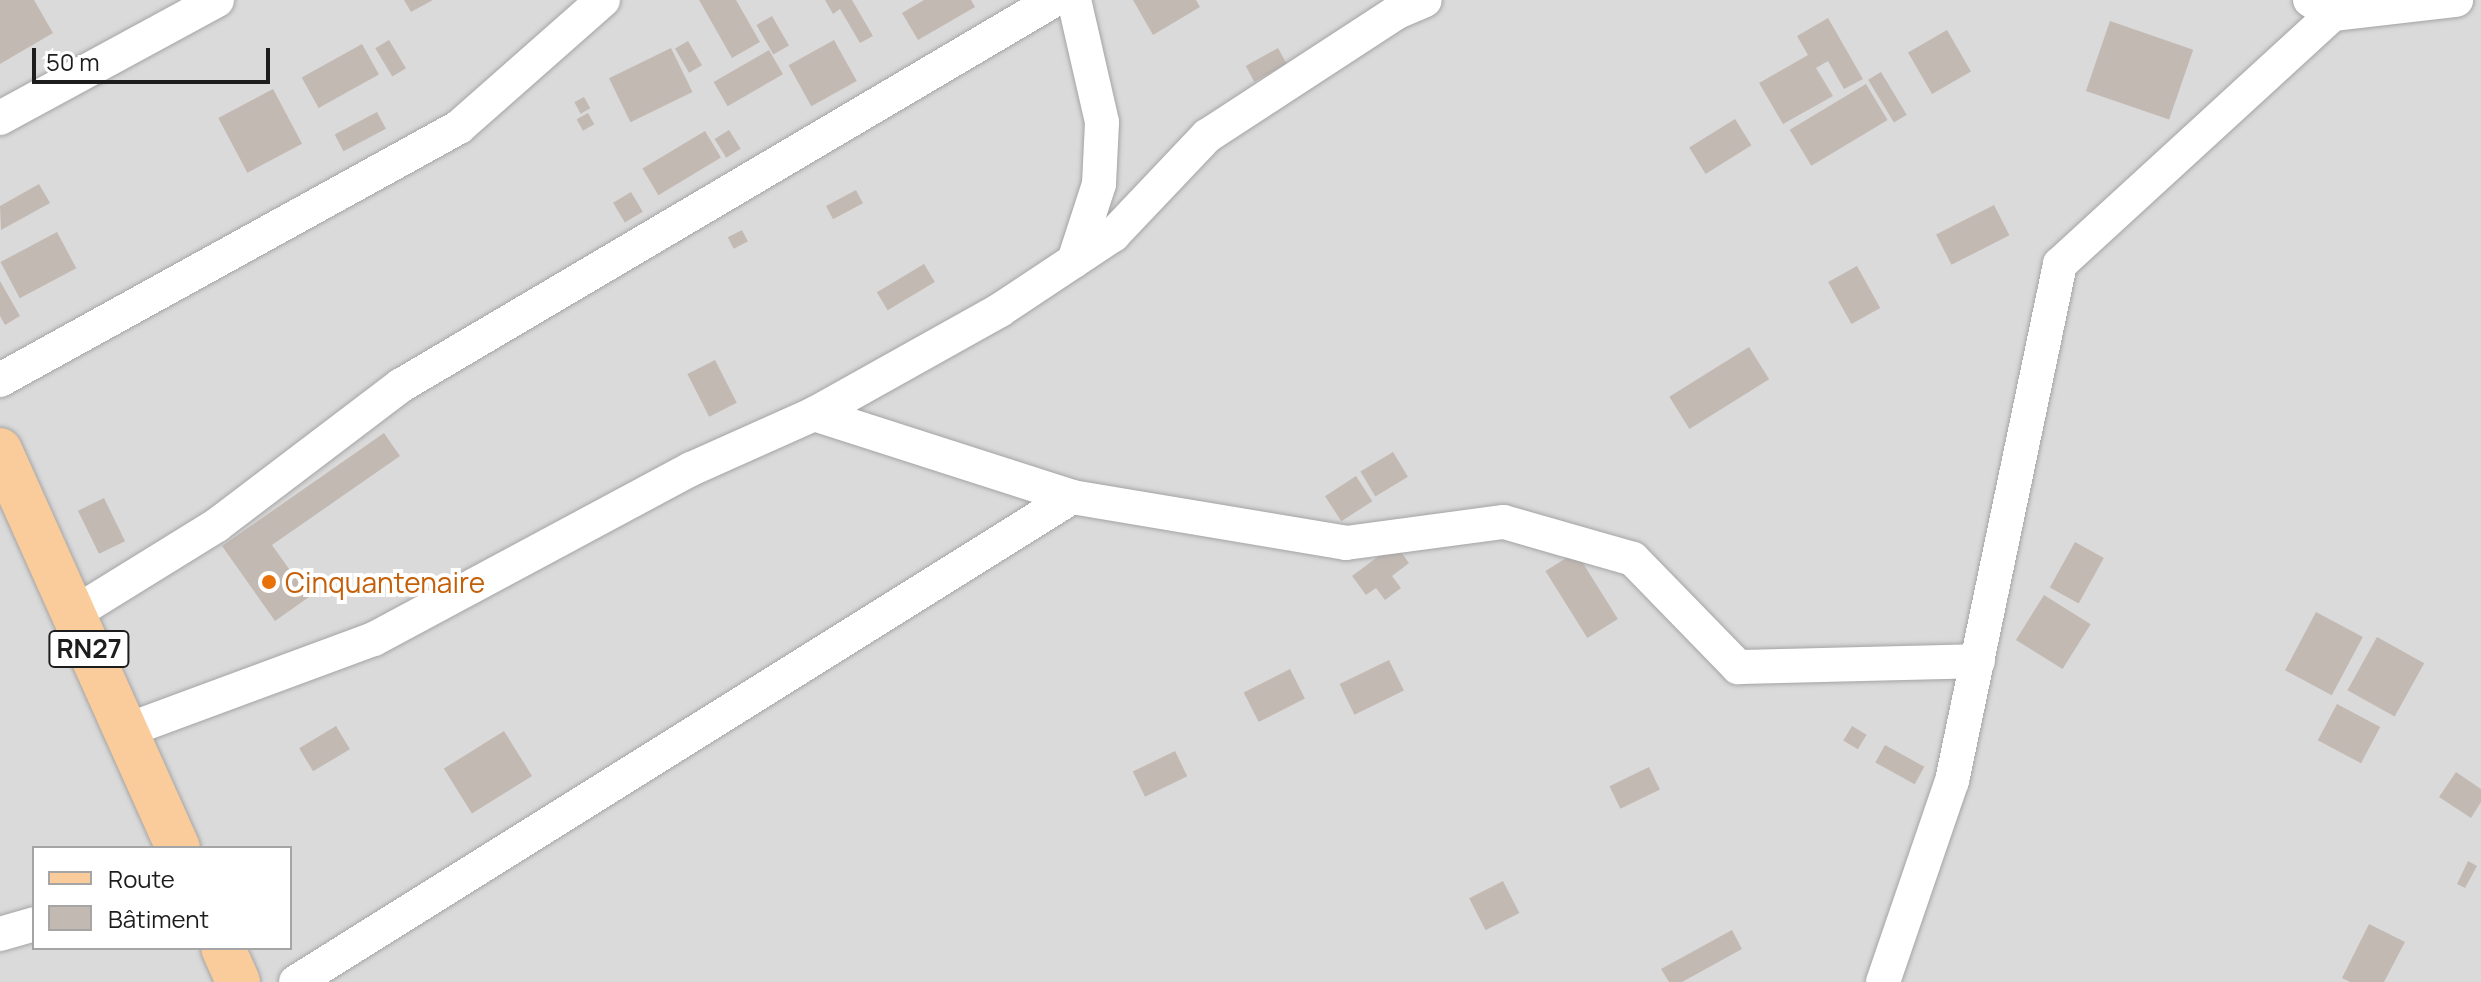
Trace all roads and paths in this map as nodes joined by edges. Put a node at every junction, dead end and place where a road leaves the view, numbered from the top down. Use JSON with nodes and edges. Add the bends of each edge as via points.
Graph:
{"nodes":[{"id":1,"x":217,"y":0,"type":"edge"},
{"id":2,"x":603,"y":0,"type":"edge"},
{"id":3,"x":1054,"y":0,"type":"edge"},
{"id":4,"x":1074,"y":0,"type":"edge"},
{"id":5,"x":1425,"y":0,"type":"edge"},
{"id":6,"x":2456,"y":0,"type":"edge"},
{"id":7,"x":2322,"y":7,"type":"edge"},
{"id":8,"x":0,"y":118,"type":"edge"},
{"id":9,"x":1074,"y":261,"type":"junction"},
{"id":10,"x":0,"y":380,"type":"edge"},
{"id":11,"x":814,"y":414,"type":"junction"},
{"id":12,"x":0,"y":450,"type":"edge"},
{"id":13,"x":1072,"y":497,"type":"junction"},
{"id":14,"x":73,"y":614,"type":"junction"},
{"id":15,"x":1978,"y":661,"type":"junction"},
{"id":16,"x":125,"y":731,"type":"junction"},
{"id":17,"x":177,"y":846,"type":"edge"},
{"id":18,"x":32,"y":925,"type":"edge"},
{"id":19,"x":0,"y":934,"type":"edge"},
{"id":20,"x":224,"y":950,"type":"edge"},
{"id":21,"x":238,"y":982,"type":"edge"},
{"id":22,"x":296,"y":982,"type":"edge"},
{"id":23,"x":1883,"y":982,"type":"edge"}],
"edges":[{"from":1,"to":8,"type":"street"},
{"from":2,"to":10,"type":"street","via":[[459,127]]},
{"from":3,"to":14,"type":"street","via":[[400,386],[217,525]]},
{"from":4,"to":9,"type":"street","via":[[1102,122],[1099,184]]},
{"from":5,"to":9,"type":"street","via":[[1397,12],[1207,136],[1113,235]]},
{"from":6,"to":7,"type":"street"},
{"from":7,"to":15,"type":"street","via":[[2060,264]]},
{"from":9,"to":11,"type":"street","via":[[1000,310]]},
{"from":11,"to":13,"type":"street"},
{"from":11,"to":16,"type":"street","via":[[691,469],[374,639]]},
{"from":12,"to":14,"type":"main road","number":"RN27"},
{"from":13,"to":15,"type":"street","via":[[1346,543],[1504,522],[1633,559],[1738,667]]},
{"from":13,"to":22,"type":"street"},
{"from":14,"to":16,"type":"main road","number":"RN27"},
{"from":15,"to":23,"type":"street","via":[[1952,781]]},
{"from":16,"to":17,"type":"main road","number":"RN27"},
{"from":18,"to":19,"type":"street"},
{"from":20,"to":21,"type":"main road"}]}
